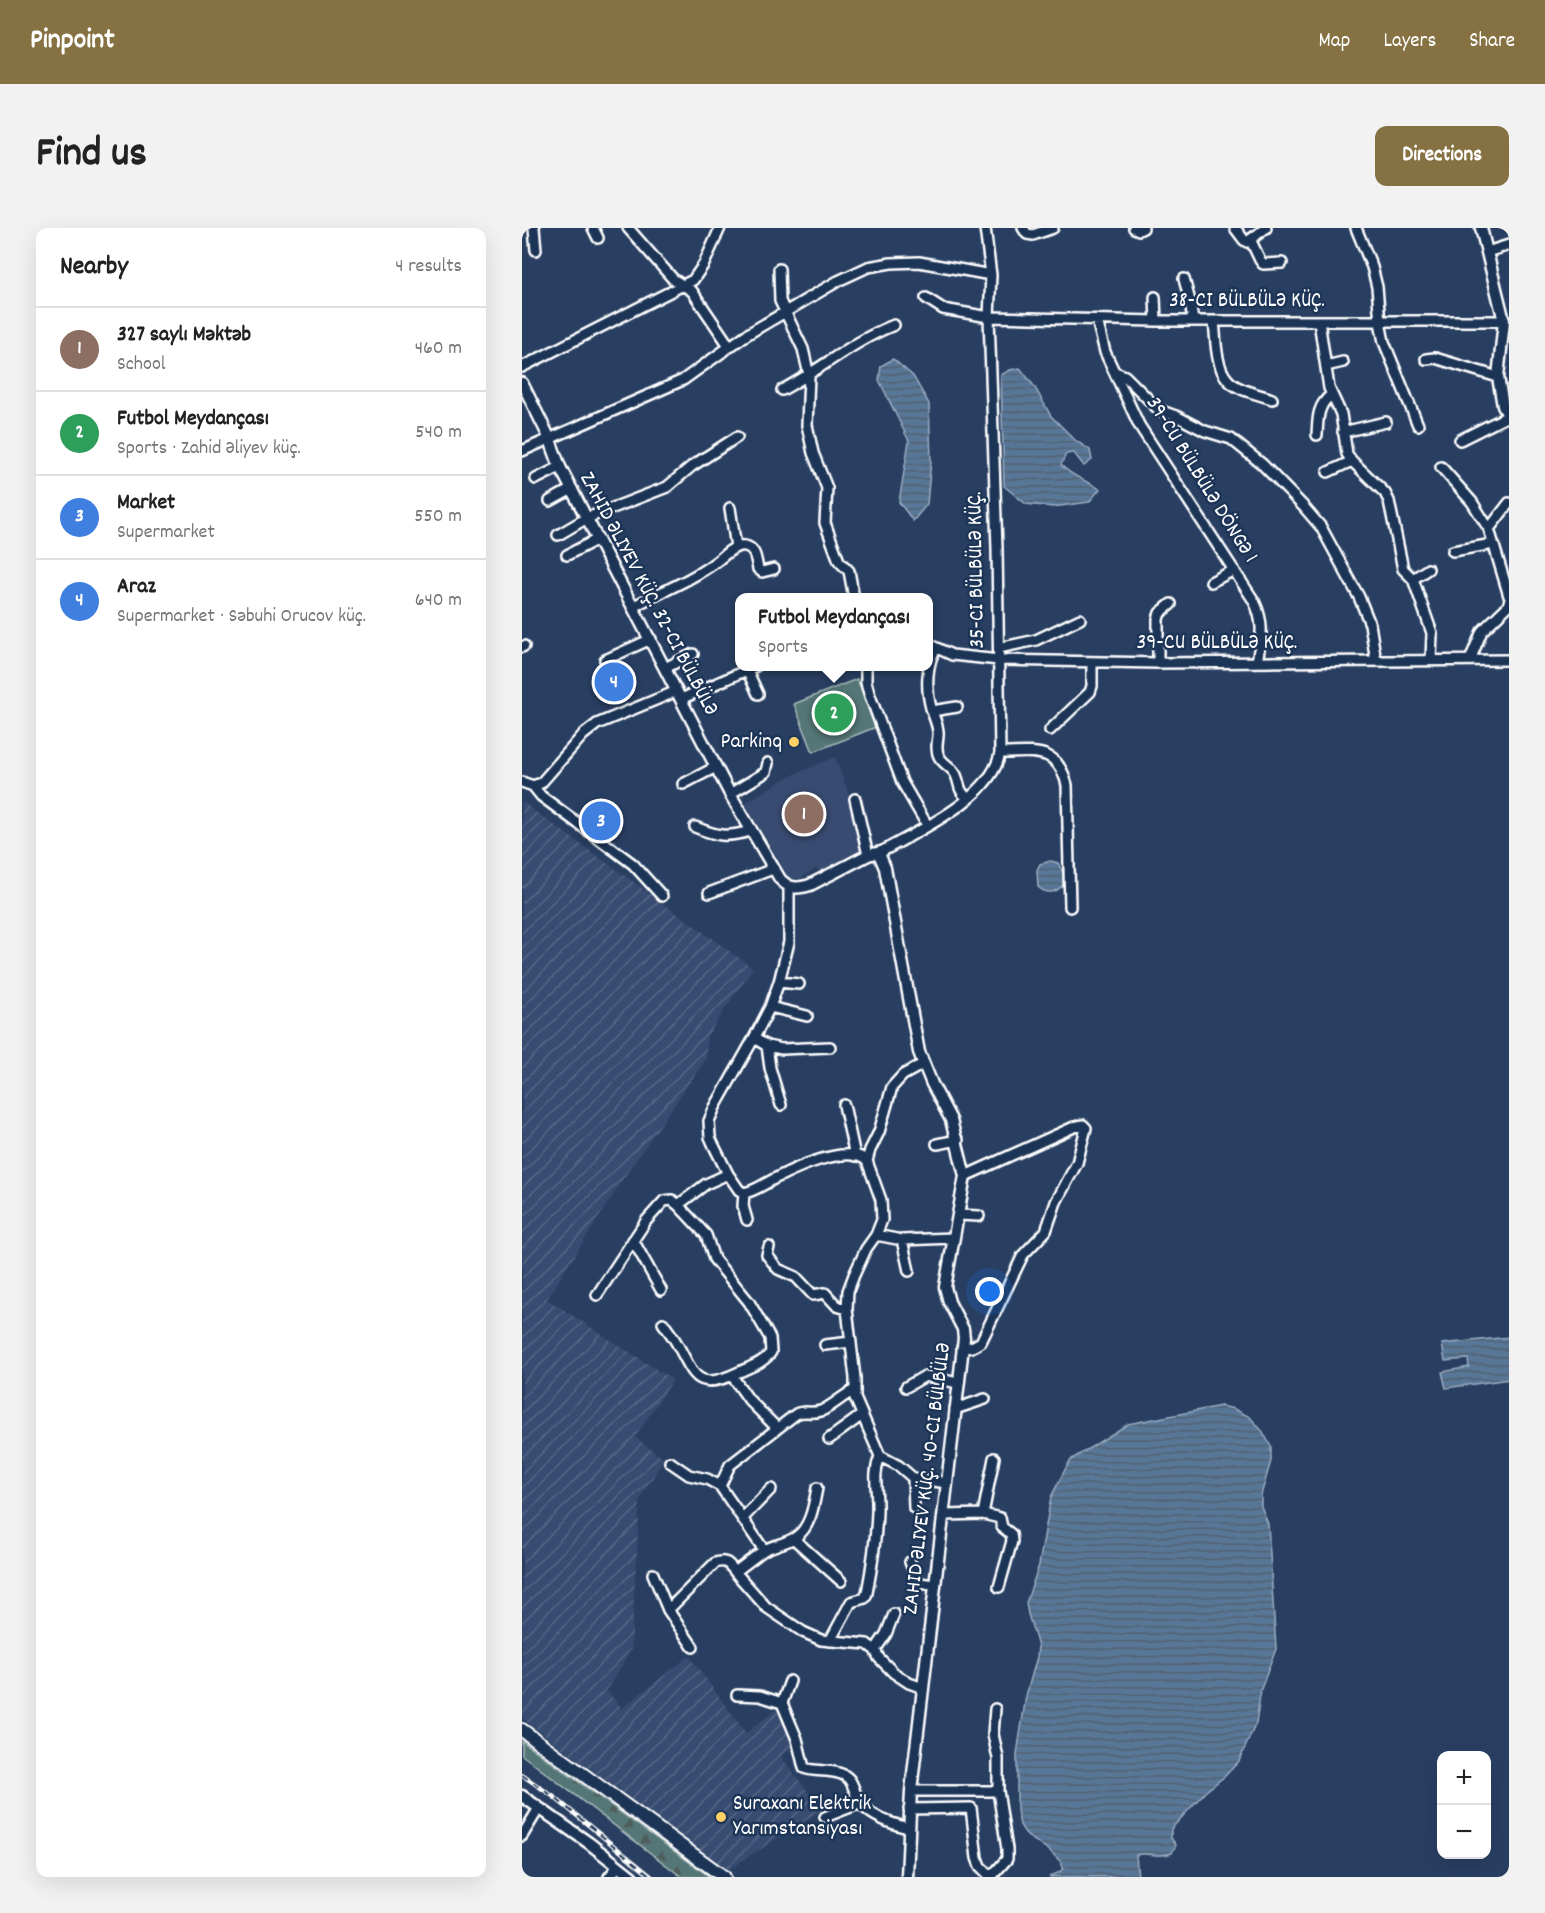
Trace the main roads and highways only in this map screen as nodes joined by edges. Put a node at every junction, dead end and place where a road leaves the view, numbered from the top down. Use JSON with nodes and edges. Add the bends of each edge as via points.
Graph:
{"nodes":[{"id":1,"x":522,"y":1730,"type":"edge"},
{"id":2,"x":724,"y":1877,"type":"edge"}],
"edges":[{"from":1,"to":2,"type":"main road"}]}
